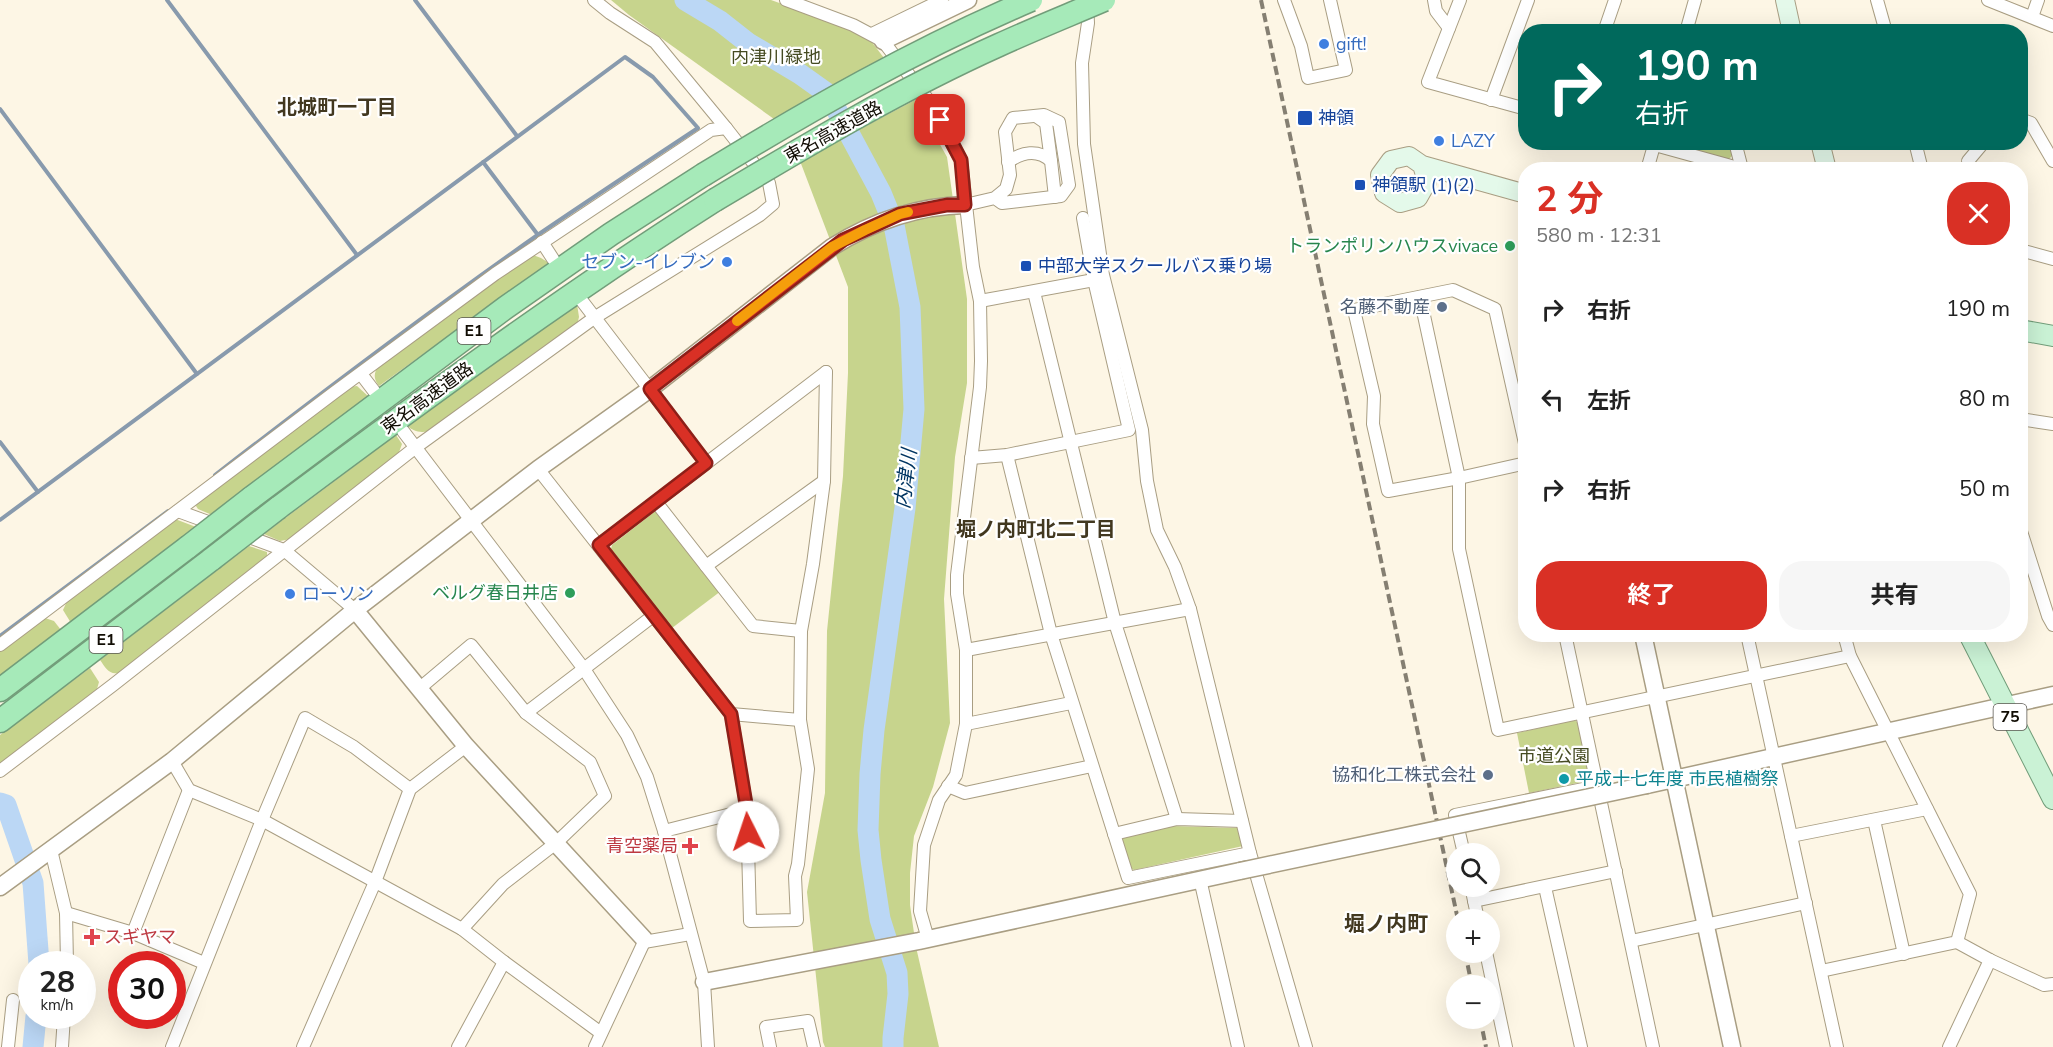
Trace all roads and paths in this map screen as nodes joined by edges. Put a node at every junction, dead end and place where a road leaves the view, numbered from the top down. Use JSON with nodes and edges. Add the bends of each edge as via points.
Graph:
{"nodes":[{"id":1,"x":594,"y":0,"type":"edge"},
{"id":2,"x":786,"y":0,"type":"edge"},
{"id":3,"x":942,"y":0,"type":"edge"},
{"id":4,"x":968,"y":0,"type":"edge"},
{"id":5,"x":1031,"y":0,"type":"edge"},
{"id":6,"x":1087,"y":0,"type":"edge"},
{"id":7,"x":1104,"y":0,"type":"edge"},
{"id":8,"x":1284,"y":0,"type":"edge"},
{"id":9,"x":1330,"y":0,"type":"edge"},
{"id":10,"x":1434,"y":0,"type":"edge"},
{"id":11,"x":1460,"y":0,"type":"edge"},
{"id":12,"x":1528,"y":0,"type":"edge"},
{"id":13,"x":1615,"y":0,"type":"edge"},
{"id":14,"x":1695,"y":0,"type":"edge"},
{"id":15,"x":1785,"y":0,"type":"edge"},
{"id":16,"x":1877,"y":0,"type":"edge"},
{"id":17,"x":1988,"y":0,"type":"edge"},
{"id":18,"x":2038,"y":0,"type":"edge"},
{"id":19,"x":812,"y":4,"type":"edge"},
{"id":20,"x":925,"y":4,"type":"edge"},
{"id":21,"x":2032,"y":17,"type":"junction"},
{"id":22,"x":1519,"y":24,"type":"edge"},
{"id":23,"x":1607,"y":24,"type":"edge"},
{"id":24,"x":1688,"y":24,"type":"edge"},
{"id":25,"x":1790,"y":24,"type":"edge"},
{"id":26,"x":1884,"y":24,"type":"edge"},
{"id":27,"x":2053,"y":26,"type":"edge"},
{"id":28,"x":1518,"y":27,"type":"edge"},
{"id":29,"x":1449,"y":28,"type":"junction"},
{"id":30,"x":878,"y":38,"type":"junction"},
{"id":31,"x":1491,"y":100,"type":"junction"},
{"id":32,"x":1518,"y":107,"type":"edge"},
{"id":33,"x":1035,"y":116,"type":"junction"},
{"id":34,"x":2028,"y":122,"type":"edge"},
{"id":35,"x":726,"y":128,"type":"junction"},
{"id":36,"x":1676,"y":150,"type":"edge"},
{"id":37,"x":1977,"y":150,"type":"edge"},
{"id":38,"x":1051,"y":161,"type":"junction"},
{"id":39,"x":2053,"y":161,"type":"edge"},
{"id":40,"x":1008,"y":162,"type":"junction"},
{"id":41,"x":1718,"y":162,"type":"edge"},
{"id":42,"x":1968,"y":162,"type":"edge"},
{"id":43,"x":1422,"y":165,"type":"dead end"},
{"id":44,"x":1518,"y":192,"type":"edge"},
{"id":45,"x":1055,"y":197,"type":"junction"},
{"id":46,"x":995,"y":198,"type":"junction"},
{"id":47,"x":965,"y":205,"type":"junction"},
{"id":48,"x":1083,"y":218,"type":"dead end"},
{"id":49,"x":542,"y":242,"type":"junction"},
{"id":50,"x":2028,"y":252,"type":"edge"},
{"id":51,"x":553,"y":259,"type":"dead end"},
{"id":52,"x":2053,"y":259,"type":"edge"},
{"id":53,"x":1094,"y":280,"type":"junction"},
{"id":54,"x":1034,"y":292,"type":"junction"},
{"id":55,"x":1420,"y":297,"type":"junction"},
{"id":56,"x":582,"y":301,"type":"dead end"},
{"id":57,"x":980,"y":301,"type":"junction"},
{"id":58,"x":594,"y":318,"type":"junction"},
{"id":59,"x":2028,"y":331,"type":"edge"},
{"id":60,"x":2053,"y":336,"type":"edge"},
{"id":61,"x":361,"y":374,"type":"junction"},
{"id":62,"x":650,"y":389,"type":"junction"},
{"id":63,"x":374,"y":391,"type":"dead end"},
{"id":64,"x":1518,"y":412,"type":"edge"},
{"id":65,"x":2028,"y":420,"type":"edge"},
{"id":66,"x":2053,"y":424,"type":"edge"},
{"id":67,"x":403,"y":430,"type":"dead end"},
{"id":68,"x":1070,"y":441,"type":"junction"},
{"id":69,"x":416,"y":447,"type":"junction"},
{"id":70,"x":1007,"y":454,"type":"junction"},
{"id":71,"x":971,"y":458,"type":"junction"},
{"id":72,"x":706,"y":463,"type":"junction"},
{"id":73,"x":1518,"y":465,"type":"edge"},
{"id":74,"x":538,"y":469,"type":"junction"},
{"id":75,"x":1459,"y":478,"type":"junction"},
{"id":76,"x":824,"y":481,"type":"junction"},
{"id":77,"x":656,"y":501,"type":"junction"},
{"id":78,"x":178,"y":511,"type":"junction"},
{"id":79,"x":471,"y":521,"type":"junction"},
{"id":80,"x":599,"y":545,"type":"junction"},
{"id":81,"x":284,"y":550,"type":"junction"},
{"id":82,"x":2028,"y":551,"type":"edge"},
{"id":83,"x":706,"y":566,"type":"junction"},
{"id":84,"x":1190,"y":609,"type":"junction"},
{"id":85,"x":355,"y":610,"type":"junction"},
{"id":86,"x":653,"y":616,"type":"junction"},
{"id":87,"x":2052,"y":619,"type":"edge"},
{"id":88,"x":1115,"y":623,"type":"junction"},
{"id":89,"x":801,"y":631,"type":"junction"},
{"id":90,"x":1051,"y":634,"type":"junction"},
{"id":91,"x":1567,"y":642,"type":"edge"},
{"id":92,"x":1645,"y":642,"type":"edge"},
{"id":93,"x":1750,"y":642,"type":"edge"},
{"id":94,"x":1846,"y":642,"type":"edge"},
{"id":95,"x":1973,"y":642,"type":"edge"},
{"id":96,"x":0,"y":645,"type":"edge"},
{"id":97,"x":966,"y":650,"type":"junction"},
{"id":98,"x":1850,"y":656,"type":"junction"},
{"id":99,"x":585,"y":669,"type":"junction"},
{"id":100,"x":1756,"y":675,"type":"junction"},
{"id":101,"x":420,"y":688,"type":"junction"},
{"id":102,"x":0,"y":690,"type":"edge"},
{"id":103,"x":2053,"y":695,"type":"edge"},
{"id":104,"x":1656,"y":698,"type":"junction"},
{"id":105,"x":1071,"y":703,"type":"junction"},
{"id":106,"x":2004,"y":706,"type":"junction"},
{"id":107,"x":526,"y":713,"type":"junction"},
{"id":108,"x":1582,"y":713,"type":"junction"},
{"id":109,"x":731,"y":714,"type":"junction"},
{"id":110,"x":800,"y":720,"type":"junction"},
{"id":111,"x":0,"y":721,"type":"edge"},
{"id":112,"x":966,"y":724,"type":"junction"},
{"id":113,"x":1889,"y":732,"type":"junction"},
{"id":114,"x":465,"y":746,"type":"junction"},
{"id":115,"x":1774,"y":755,"type":"junction"},
{"id":116,"x":172,"y":761,"type":"junction"},
{"id":117,"x":1092,"y":766,"type":"junction"},
{"id":118,"x":0,"y":771,"type":"edge"},
{"id":119,"x":1674,"y":778,"type":"junction"},
{"id":120,"x":948,"y":786,"type":"junction"},
{"id":121,"x":1598,"y":786,"type":"junction"},
{"id":122,"x":410,"y":789,"type":"junction"},
{"id":123,"x":189,"y":790,"type":"junction"},
{"id":124,"x":2053,"y":799,"type":"edge"},
{"id":125,"x":1927,"y":809,"type":"junction"},
{"id":126,"x":747,"y":810,"type":"junction"},
{"id":127,"x":1177,"y":819,"type":"junction"},
{"id":128,"x":262,"y":820,"type":"junction"},
{"id":129,"x":1874,"y":820,"type":"junction"},
{"id":130,"x":1242,"y":821,"type":"junction"},
{"id":131,"x":664,"y":831,"type":"junction"},
{"id":132,"x":1114,"y":834,"type":"junction"},
{"id":133,"x":1791,"y":836,"type":"junction"},
{"id":134,"x":556,"y":843,"type":"junction"},
{"id":135,"x":1461,"y":843,"type":"edge"},
{"id":136,"x":48,"y":852,"type":"junction"},
{"id":137,"x":1250,"y":853,"type":"junction"},
{"id":138,"x":1616,"y":871,"type":"junction"},
{"id":139,"x":1200,"y":879,"type":"junction"},
{"id":140,"x":6,"y":882,"type":"edge"},
{"id":141,"x":375,"y":882,"type":"junction"},
{"id":142,"x":1545,"y":887,"type":"junction"},
{"id":143,"x":1473,"y":897,"type":"edge"},
{"id":144,"x":1474,"y":901,"type":"junction"},
{"id":145,"x":1806,"y":903,"type":"junction"},
{"id":146,"x":1476,"y":909,"type":"edge"},
{"id":147,"x":66,"y":913,"type":"junction"},
{"id":148,"x":1707,"y":925,"type":"junction"},
{"id":149,"x":462,"y":928,"type":"junction"},
{"id":150,"x":133,"y":933,"type":"junction"},
{"id":151,"x":690,"y":934,"type":"junction"},
{"id":152,"x":644,"y":940,"type":"junction"},
{"id":153,"x":924,"y":940,"type":"junction"},
{"id":154,"x":1631,"y":941,"type":"junction"},
{"id":155,"x":1957,"y":942,"type":"junction"},
{"id":156,"x":67,"y":951,"type":"edge"},
{"id":157,"x":1904,"y":954,"type":"junction"},
{"id":158,"x":1990,"y":960,"type":"junction"},
{"id":159,"x":504,"y":962,"type":"junction"},
{"id":160,"x":204,"y":963,"type":"junction"},
{"id":161,"x":1488,"y":963,"type":"edge"},
{"id":162,"x":1821,"y":971,"type":"junction"},
{"id":163,"x":704,"y":982,"type":"junction"},
{"id":164,"x":2053,"y":984,"type":"edge"},
{"id":165,"x":0,"y":1007,"type":"edge"},
{"id":166,"x":63,"y":1029,"type":"edge"},
{"id":167,"x":601,"y":1033,"type":"junction"},
{"id":168,"x":8,"y":1047,"type":"edge"},
{"id":169,"x":62,"y":1047,"type":"edge"},
{"id":170,"x":172,"y":1047,"type":"edge"},
{"id":171,"x":303,"y":1047,"type":"edge"},
{"id":172,"x":458,"y":1047,"type":"edge"},
{"id":173,"x":595,"y":1047,"type":"edge"},
{"id":174,"x":708,"y":1047,"type":"edge"},
{"id":175,"x":770,"y":1047,"type":"edge"},
{"id":176,"x":814,"y":1047,"type":"edge"},
{"id":177,"x":1238,"y":1047,"type":"edge"},
{"id":178,"x":1306,"y":1047,"type":"edge"},
{"id":179,"x":1506,"y":1047,"type":"edge"},
{"id":180,"x":1581,"y":1047,"type":"edge"},
{"id":181,"x":1653,"y":1047,"type":"edge"},
{"id":182,"x":1732,"y":1047,"type":"edge"},
{"id":183,"x":1836,"y":1047,"type":"edge"},
{"id":184,"x":1948,"y":1047,"type":"edge"}],
"edges":[{"from":1,"to":35,"type":"street","via":[[655,42]]},
{"from":2,"to":19,"type":"street"},
{"from":3,"to":20,"type":"street"},
{"from":4,"to":30,"type":"street"},
{"from":5,"to":102,"type":"highway","name":"東名高速道路","number":"E1","bridge":true,"via":[[888,67],[789,122],[611,234],[505,308]]},
{"from":6,"to":84,"type":"street","via":[[1082,63],[1084,144],[1103,275],[1142,430],[1157,530]]},
{"from":7,"to":111,"type":"highway","name":"東名高速道路","number":"E1","bridge":true,"via":[[998,45],[898,96],[715,200],[624,259],[517,332],[278,508]]},
{"from":8,"to":9,"type":"street","via":[[1308,78],[1346,70]]},
{"from":10,"to":29,"type":"street","via":[[1436,11]]},
{"from":11,"to":29,"type":"street"},
{"from":12,"to":22,"type":"street"},
{"from":13,"to":23,"type":"street"},
{"from":14,"to":24,"type":"street"},
{"from":15,"to":25,"type":"main road"},
{"from":16,"to":26,"type":"street"},
{"from":17,"to":21,"type":"street"},
{"from":18,"to":21,"type":"street"},
{"from":19,"to":30,"type":"street"},
{"from":20,"to":30,"type":"street"},
{"from":21,"to":27,"type":"street"},
{"from":28,"to":31,"type":"street"},
{"from":29,"to":31,"type":"street","via":[[1428,82]]},
{"from":30,"to":47,"type":"street","via":[[930,101],[951,139],[961,160]]},
{"from":31,"to":32,"type":"street"},
{"from":33,"to":38,"type":"street","via":[[1046,123]]},
{"from":33,"to":40,"type":"street","via":[[1013,118],[1005,132]]},
{"from":33,"to":45,"type":"street","via":[[1044,115],[1059,122],[1069,185],[1061,196]]},
{"from":34,"to":39,"type":"street"},
{"from":35,"to":49,"type":"street","via":[[711,130]]},
{"from":35,"to":58,"type":"street","via":[[769,183],[773,204]]},
{"from":36,"to":41,"type":"street"},
{"from":37,"to":42,"type":"street"},
{"from":38,"to":40,"type":"street","via":[[1029,152]]},
{"from":38,"to":45,"type":"street"},
{"from":40,"to":46,"type":"street","via":[[1006,189]]},
{"from":43,"to":44,"type":"main road"},
{"from":45,"to":46,"type":"street","via":[[1002,203]]},
{"from":46,"to":47,"type":"street"},
{"from":47,"to":57,"type":"street"},
{"from":47,"to":62,"type":"street","via":[[900,214],[843,240]]},
{"from":48,"to":53,"type":"street"},
{"from":49,"to":51,"type":"street"},
{"from":49,"to":61,"type":"street"},
{"from":50,"to":52,"type":"street"},
{"from":53,"to":54,"type":"street"},
{"from":53,"to":68,"type":"street","via":[[1129,430]]},
{"from":54,"to":57,"type":"street"},
{"from":54,"to":68,"type":"street"},
{"from":55,"to":64,"type":"street","via":[[1453,290],[1495,309]]},
{"from":55,"to":75,"type":"street"},
{"from":55,"to":75,"type":"street","via":[[1354,310],[1374,396],[1373,424],[1388,491]]},
{"from":56,"to":58,"type":"street"},
{"from":57,"to":71,"type":"street","via":[[980,387]]},
{"from":58,"to":62,"type":"street"},
{"from":58,"to":69,"type":"street"},
{"from":59,"to":60,"type":"main road"},
{"from":61,"to":63,"type":"street"},
{"from":61,"to":78,"type":"street"},
{"from":62,"to":72,"type":"street"},
{"from":62,"to":74,"type":"street"},
{"from":65,"to":66,"type":"street"},
{"from":67,"to":69,"type":"street"},
{"from":68,"to":70,"type":"street"},
{"from":68,"to":88,"type":"street"},
{"from":69,"to":79,"type":"street"},
{"from":69,"to":81,"type":"street"},
{"from":70,"to":71,"type":"street"},
{"from":70,"to":90,"type":"street"},
{"from":71,"to":97,"type":"street","via":[[957,575]]},
{"from":72,"to":76,"type":"street","via":[[826,372]]},
{"from":72,"to":77,"type":"street"},
{"from":73,"to":75,"type":"street"},
{"from":74,"to":79,"type":"street"},
{"from":74,"to":80,"type":"street"},
{"from":75,"to":108,"type":"street","via":[[1459,549],[1498,730]]},
{"from":76,"to":83,"type":"street"},
{"from":76,"to":89,"type":"street"},
{"from":77,"to":80,"type":"street"},
{"from":77,"to":83,"type":"street"},
{"from":78,"to":81,"type":"street"},
{"from":78,"to":96,"type":"street"},
{"from":79,"to":85,"type":"street"},
{"from":79,"to":99,"type":"street"},
{"from":80,"to":86,"type":"street"},
{"from":81,"to":85,"type":"street"},
{"from":81,"to":118,"type":"street"},
{"from":82,"to":87,"type":"street"},
{"from":83,"to":89,"type":"street","via":[[753,626]]},
{"from":84,"to":88,"type":"street"},
{"from":84,"to":130,"type":"street"},
{"from":85,"to":101,"type":"street"},
{"from":85,"to":116,"type":"street"},
{"from":86,"to":99,"type":"street"},
{"from":86,"to":109,"type":"street"},
{"from":88,"to":90,"type":"street"},
{"from":88,"to":127,"type":"street"},
{"from":89,"to":110,"type":"street"},
{"from":90,"to":97,"type":"street"},
{"from":90,"to":105,"type":"street"},
{"from":91,"to":108,"type":"street"},
{"from":92,"to":104,"type":"street"},
{"from":93,"to":100,"type":"street"},
{"from":94,"to":98,"type":"street"},
{"from":95,"to":106,"type":"main road","number":"75"},
{"from":97,"to":112,"type":"street"},
{"from":98,"to":100,"type":"street"},
{"from":98,"to":113,"type":"street"},
{"from":99,"to":107,"type":"street"},
{"from":99,"to":131,"type":"street","via":[[627,735]]},
{"from":100,"to":104,"type":"street"},
{"from":100,"to":115,"type":"street"},
{"from":101,"to":107,"type":"street","via":[[471,645]]},
{"from":101,"to":114,"type":"street"},
{"from":103,"to":106,"type":"street"},
{"from":104,"to":108,"type":"street"},
{"from":104,"to":119,"type":"street"},
{"from":105,"to":112,"type":"street"},
{"from":105,"to":117,"type":"street"},
{"from":106,"to":113,"type":"street"},
{"from":106,"to":124,"type":"main road","number":"75"},
{"from":107,"to":134,"type":"street","via":[[590,762],[604,796]]},
{"from":108,"to":121,"type":"street"},
{"from":109,"to":110,"type":"street"},
{"from":109,"to":126,"type":"street"},
{"from":110,"to":126,"type":"street","via":[[808,769],[795,876],[797,920],[750,921]]},
{"from":112,"to":120,"type":"street","via":[[956,775]]},
{"from":113,"to":115,"type":"street"},
{"from":113,"to":125,"type":"street"},
{"from":114,"to":122,"type":"street"},
{"from":114,"to":134,"type":"street"},
{"from":115,"to":119,"type":"street"},
{"from":115,"to":133,"type":"street"},
{"from":116,"to":123,"type":"street"},
{"from":116,"to":136,"type":"street"},
{"from":117,"to":120,"type":"street","via":[[965,793]]},
{"from":117,"to":132,"type":"street"},
{"from":119,"to":139,"type":"street","bridge":true},
{"from":119,"to":148,"type":"street"},
{"from":120,"to":153,"type":"street","via":[[939,800],[924,845],[920,911]]},
{"from":121,"to":135,"type":"street","via":[[1455,815]]},
{"from":121,"to":138,"type":"street"},
{"from":122,"to":128,"type":"street","via":[[354,747],[306,718]]},
{"from":122,"to":141,"type":"street"},
{"from":123,"to":128,"type":"street"},
{"from":123,"to":150,"type":"street"},
{"from":125,"to":129,"type":"street"},
{"from":125,"to":155,"type":"street","via":[[1970,894]]},
{"from":126,"to":131,"type":"street"},
{"from":127,"to":130,"type":"street"},
{"from":127,"to":132,"type":"street"},
{"from":128,"to":141,"type":"street"},
{"from":128,"to":160,"type":"street"},
{"from":129,"to":133,"type":"street"},
{"from":129,"to":157,"type":"street"},
{"from":130,"to":137,"type":"street"},
{"from":131,"to":151,"type":"street"},
{"from":132,"to":137,"type":"street","via":[[1128,878]]},
{"from":133,"to":145,"type":"street"},
{"from":134,"to":149,"type":"street","via":[[503,884]]},
{"from":134,"to":152,"type":"street"},
{"from":136,"to":140,"type":"street"},
{"from":136,"to":147,"type":"street"},
{"from":137,"to":178,"type":"street"},
{"from":138,"to":142,"type":"street"},
{"from":138,"to":154,"type":"street"},
{"from":139,"to":153,"type":"street"},
{"from":139,"to":177,"type":"street"},
{"from":141,"to":149,"type":"street"},
{"from":141,"to":171,"type":"street"},
{"from":142,"to":144,"type":"street"},
{"from":142,"to":180,"type":"street"},
{"from":143,"to":144,"type":"street"},
{"from":144,"to":146,"type":"street"},
{"from":145,"to":148,"type":"street"},
{"from":145,"to":162,"type":"street"},
{"from":147,"to":150,"type":"street"},
{"from":147,"to":156,"type":"street"},
{"from":148,"to":154,"type":"street"},
{"from":148,"to":182,"type":"street"},
{"from":149,"to":159,"type":"street"},
{"from":150,"to":160,"type":"street"},
{"from":151,"to":152,"type":"street"},
{"from":151,"to":163,"type":"street"},
{"from":152,"to":167,"type":"street"},
{"from":153,"to":163,"type":"street"},
{"from":154,"to":181,"type":"street"},
{"from":155,"to":157,"type":"street"},
{"from":155,"to":158,"type":"street"},
{"from":157,"to":162,"type":"street"},
{"from":158,"to":164,"type":"street","via":[[2044,985]]},
{"from":158,"to":184,"type":"street"},
{"from":159,"to":167,"type":"street"},
{"from":159,"to":172,"type":"street"},
{"from":160,"to":170,"type":"street"},
{"from":161,"to":179,"type":"street"},
{"from":162,"to":183,"type":"street"},
{"from":163,"to":174,"type":"street"},
{"from":165,"to":168,"type":"street","via":[[13,1000]]},
{"from":166,"to":169,"type":"street"},
{"from":167,"to":173,"type":"street"},
{"from":175,"to":176,"type":"street","via":[[766,1027],[808,1021]]}]}
